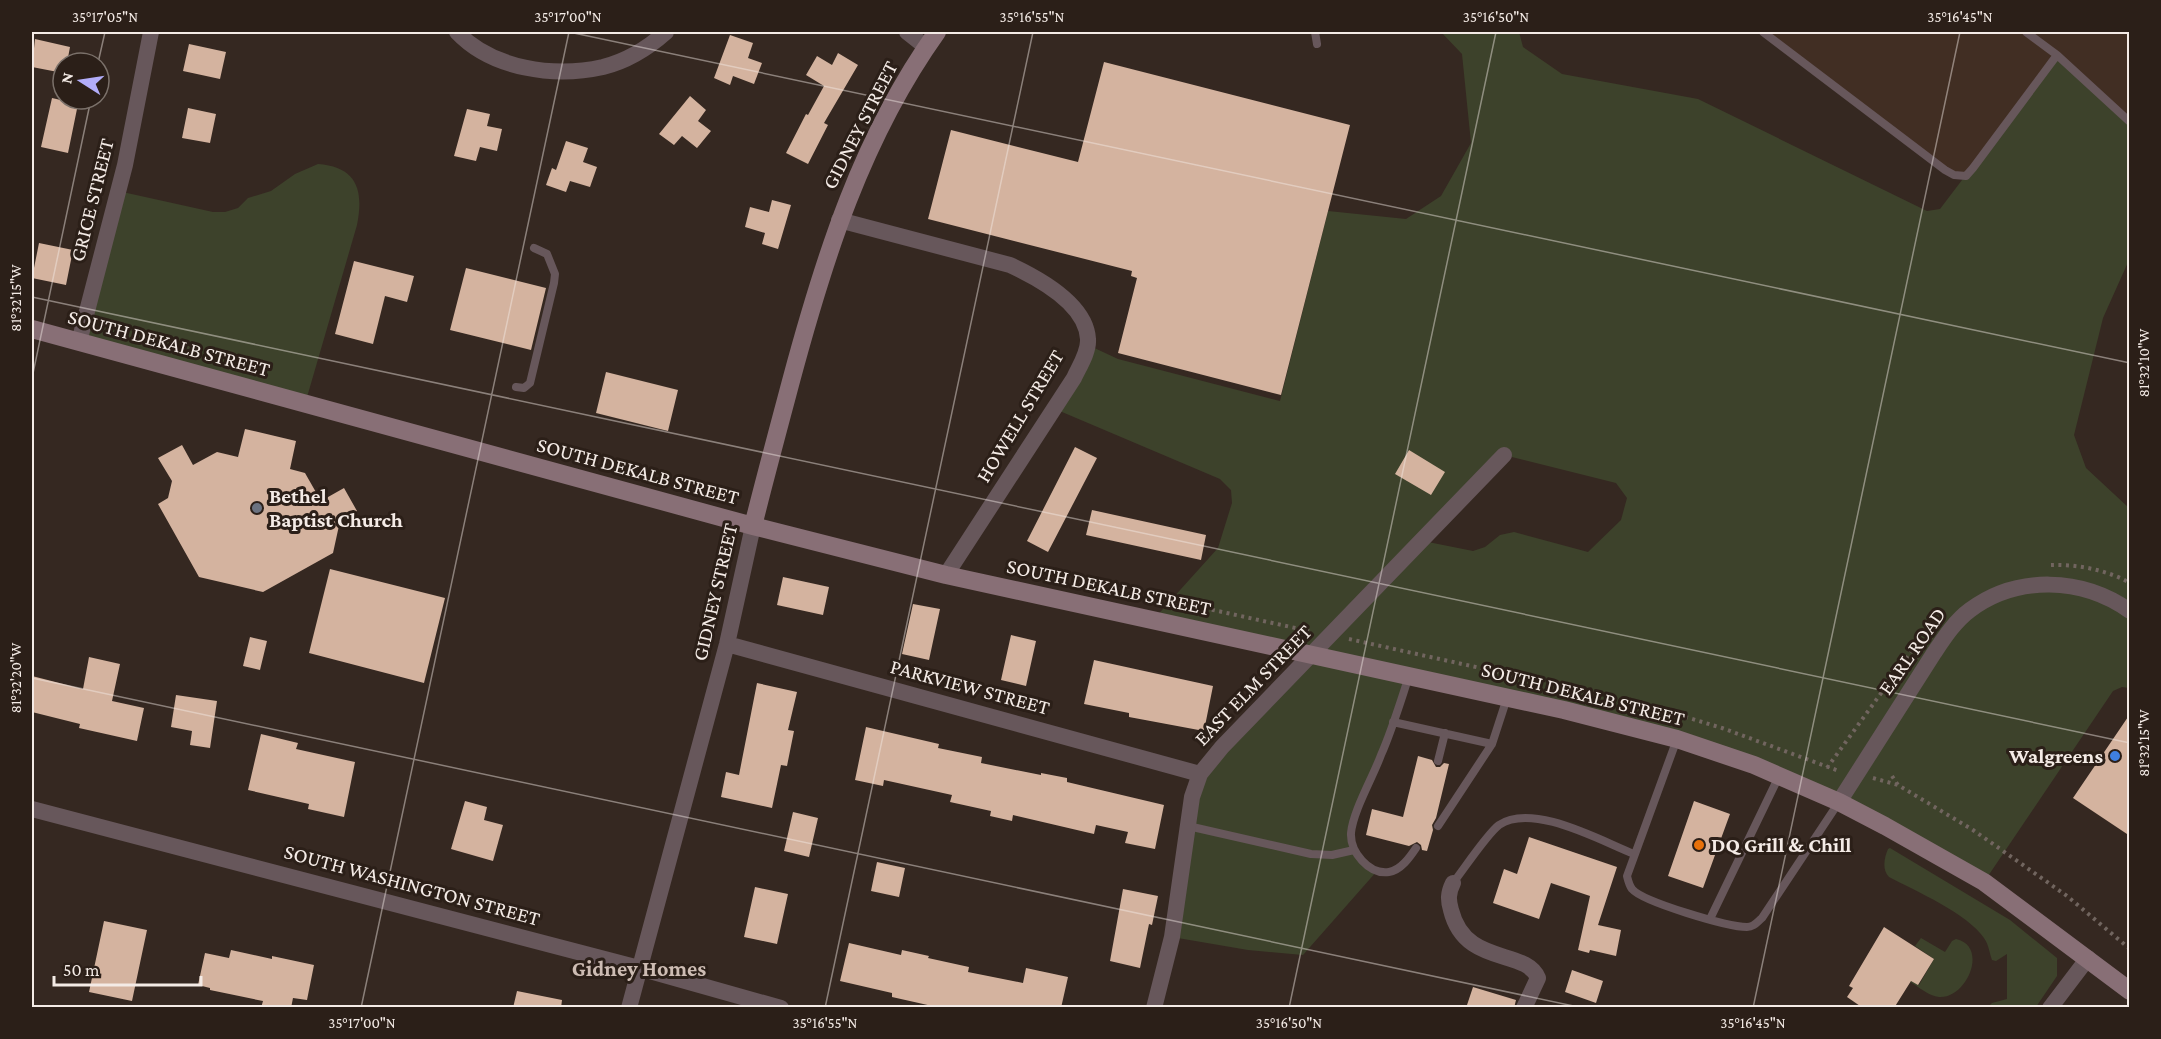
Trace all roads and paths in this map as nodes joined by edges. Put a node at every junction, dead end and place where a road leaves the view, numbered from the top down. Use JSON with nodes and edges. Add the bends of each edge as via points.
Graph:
{"nodes":[{"id":1,"x":151,"y":32,"type":"edge"},
{"id":2,"x":457,"y":32,"type":"edge"},
{"id":3,"x":666,"y":32,"type":"edge"},
{"id":4,"x":907,"y":32,"type":"edge"},
{"id":5,"x":1315,"y":32,"type":"edge"},
{"id":6,"x":1763,"y":32,"type":"edge"},
{"id":7,"x":1781,"y":32,"type":"edge"},
{"id":8,"x":2026,"y":32,"type":"edge"},
{"id":9,"x":931,"y":39,"type":"edge"},
{"id":10,"x":1772,"y":39,"type":"junction"},
{"id":11,"x":1317,"y":44,"type":"dead end"},
{"id":12,"x":2057,"y":55,"type":"junction"},
{"id":13,"x":2130,"y":122,"type":"edge"},
{"id":14,"x":839,"y":220,"type":"junction"},
{"id":15,"x":534,"y":248,"type":"dead end"},
{"id":16,"x":32,"y":329,"type":"edge"},
{"id":17,"x":79,"y":342,"type":"junction"},
{"id":18,"x":516,"y":387,"type":"dead end"},
{"id":19,"x":1504,"y":455,"type":"dead end"},
{"id":20,"x":753,"y":526,"type":"junction"},
{"id":21,"x":946,"y":575,"type":"junction"},
{"id":22,"x":2130,"y":611,"type":"edge"},
{"id":23,"x":727,"y":644,"type":"junction"},
{"id":24,"x":1313,"y":655,"type":"junction"},
{"id":25,"x":1409,"y":676,"type":"junction"},
{"id":26,"x":1508,"y":698,"type":"junction"},
{"id":27,"x":1393,"y":722,"type":"junction"},
{"id":28,"x":1445,"y":734,"type":"junction"},
{"id":29,"x":1677,"y":739,"type":"junction"},
{"id":30,"x":1492,"y":744,"type":"junction"},
{"id":31,"x":1438,"y":761,"type":"dead end"},
{"id":32,"x":1200,"y":774,"type":"junction"},
{"id":33,"x":1779,"y":776,"type":"junction"},
{"id":34,"x":1892,"y":776,"type":"dead end"},
{"id":35,"x":1839,"y":802,"type":"junction"},
{"id":36,"x":32,"y":809,"type":"edge"},
{"id":37,"x":1188,"y":826,"type":"junction"},
{"id":38,"x":1438,"y":826,"type":"dead end"},
{"id":39,"x":1416,"y":848,"type":"dead end"},
{"id":40,"x":1354,"y":850,"type":"junction"},
{"id":41,"x":1634,"y":854,"type":"junction"},
{"id":42,"x":1453,"y":883,"type":"joint"},
{"id":43,"x":1710,"y":919,"type":"junction"},
{"id":44,"x":2130,"y":949,"type":"edge"},
{"id":45,"x":2088,"y":958,"type":"junction"},
{"id":46,"x":639,"y":968,"type":"junction"},
{"id":47,"x":2130,"y":991,"type":"edge"},
{"id":48,"x":629,"y":1008,"type":"edge"},
{"id":49,"x":781,"y":1008,"type":"edge"},
{"id":50,"x":1154,"y":1008,"type":"edge"},
{"id":51,"x":1524,"y":1008,"type":"edge"},
{"id":52,"x":2050,"y":1008,"type":"edge"}],
"edges":[{"from":1,"to":17,"type":"street","name":"GRICE STREET","via":[[125,165]]},
{"from":2,"to":3,"type":"street","via":[[468,44],[502,61],[538,69],[582,70],[623,60]]},
{"from":4,"to":9,"type":"street"},
{"from":5,"to":11,"type":"lane"},
{"from":6,"to":10,"type":"lane"},
{"from":7,"to":10,"type":"lane"},
{"from":8,"to":12,"type":"lane"},
{"from":9,"to":14,"type":"main road","name":"GIDNEY STREET","via":[[881,124]]},
{"from":10,"to":12,"type":"lane","via":[[1944,170],[1959,176],[1966,176]]},
{"from":12,"to":13,"type":"lane"},
{"from":14,"to":20,"type":"main road","name":"GIDNEY STREET","via":[[808,319]]},
{"from":14,"to":21,"type":"street","name":"HOWELL STREET","via":[[1010,265],[1034,276],[1061,296],[1086,328],[1088,345],[1074,378]]},
{"from":15,"to":18,"type":"lane","via":[[547,254],[555,274],[554,283],[530,383],[524,388]]},
{"from":16,"to":17,"type":"main road","name":"SOUTH DEKALB STREET"},
{"from":17,"to":20,"type":"main road","name":"SOUTH DEKALB STREET"},
{"from":19,"to":24,"type":"street","name":"EAST ELM STREET"},
{"from":20,"to":21,"type":"main road","name":"SOUTH DEKALB STREET"},
{"from":20,"to":23,"type":"street","name":"GIDNEY STREET"},
{"from":21,"to":24,"type":"main road","name":"SOUTH DEKALB STREET"},
{"from":22,"to":35,"type":"street","name":"EARL ROAD","via":[[2091,591],[2040,584],[1987,599],[1968,611],[1934,652]]},
{"from":23,"to":32,"type":"street","name":"PARKVIEW STREET"},
{"from":23,"to":46,"type":"street","name":"GIDNEY STREET"},
{"from":24,"to":25,"type":"main road","name":"SOUTH DEKALB STREET"},
{"from":24,"to":32,"type":"street","name":"EAST ELM STREET"},
{"from":25,"to":26,"type":"main road","name":"SOUTH DEKALB STREET"},
{"from":25,"to":27,"type":"lane"},
{"from":26,"to":29,"type":"main road","name":"SOUTH DEKALB STREET"},
{"from":26,"to":30,"type":"lane"},
{"from":27,"to":28,"type":"lane"},
{"from":27,"to":40,"type":"lane","via":[[1352,826]]},
{"from":28,"to":30,"type":"lane"},
{"from":28,"to":31,"type":"lane"},
{"from":29,"to":33,"type":"main road","name":"SOUTH DEKALB STREET"},
{"from":29,"to":41,"type":"lane"},
{"from":30,"to":38,"type":"lane"},
{"from":32,"to":37,"type":"street","name":"EAST ELM STREET"},
{"from":33,"to":35,"type":"main road","name":"SOUTH DEKALB STREET"},
{"from":33,"to":43,"type":"lane"},
{"from":34,"to":44,"type":"path","via":[[1898,785],[2041,877]]},
{"from":35,"to":43,"type":"lane","via":[[1755,925],[1747,927]]},
{"from":35,"to":45,"type":"main road","name":"SOUTH DEKALB STREET","via":[[1984,882]]},
{"from":36,"to":46,"type":"street","name":"SOUTH WASHINGTON STREET"},
{"from":37,"to":40,"type":"lane","via":[[1311,854]]},
{"from":37,"to":50,"type":"street","name":"EAST ELM STREET","via":[[1172,937]]},
{"from":39,"to":40,"type":"lane","via":[[1406,862],[1387,873],[1365,863]]},
{"from":41,"to":42,"type":"lane","via":[[1539,818],[1513,819],[1497,827]]},
{"from":41,"to":43,"type":"lane","via":[[1627,876],[1638,894]]},
{"from":42,"to":51,"type":"street","via":[[1448,900],[1456,926],[1465,938],[1474,946],[1523,964],[1536,973],[1538,978]]},
{"from":45,"to":47,"type":"main road","name":"SOUTH DEKALB STREET"},
{"from":45,"to":52,"type":"street"},
{"from":46,"to":48,"type":"street","name":"GIDNEY STREET"},
{"from":46,"to":49,"type":"street","name":"SOUTH WASHINGTON STREET"}]}
